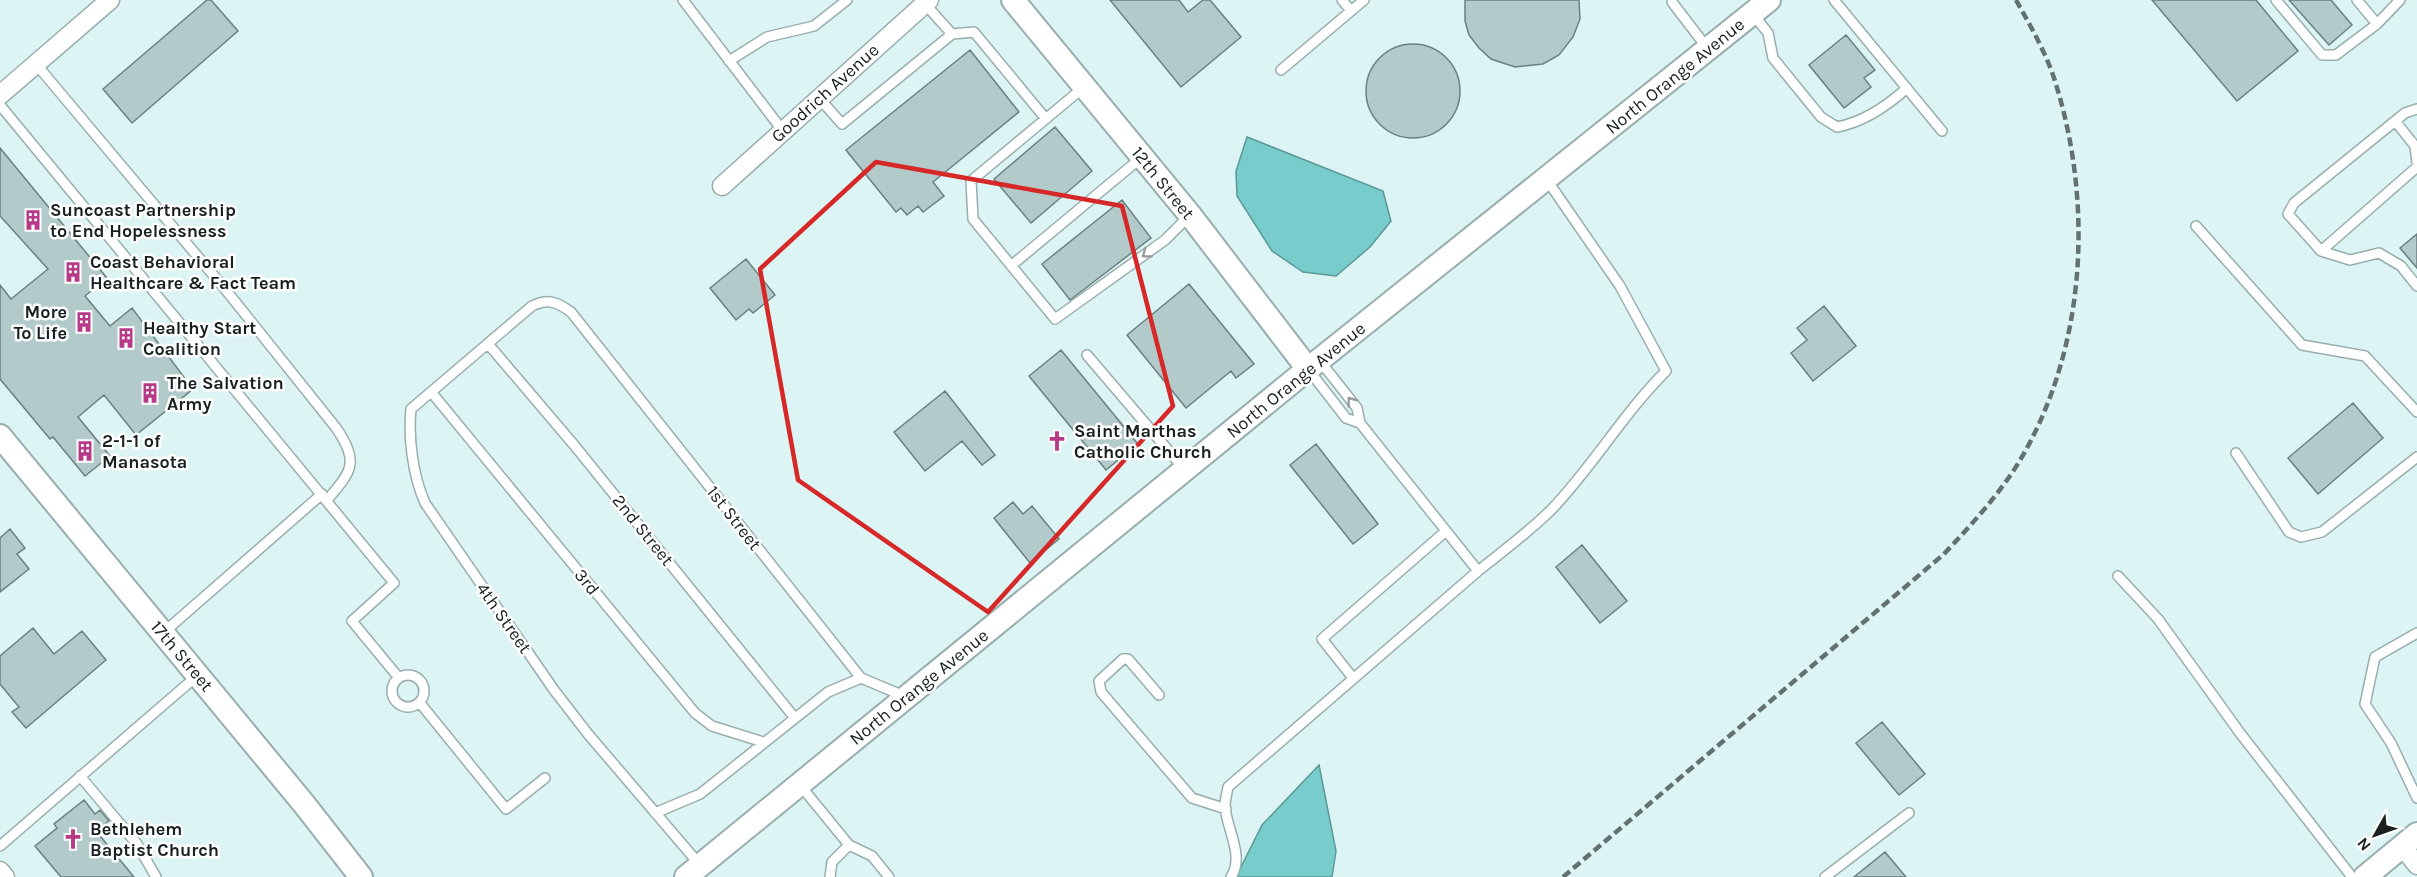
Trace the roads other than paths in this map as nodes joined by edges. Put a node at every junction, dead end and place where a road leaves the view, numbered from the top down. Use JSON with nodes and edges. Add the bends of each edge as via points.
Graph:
{"nodes":[{"id":1,"x":110,"y":0,"type":"edge"},
{"id":2,"x":683,"y":0,"type":"edge"},
{"id":3,"x":847,"y":0,"type":"edge"},
{"id":4,"x":1013,"y":0,"type":"edge"},
{"id":5,"x":1342,"y":0,"type":"edge"},
{"id":6,"x":1364,"y":0,"type":"edge"},
{"id":7,"x":1834,"y":0,"type":"edge"},
{"id":8,"x":2276,"y":0,"type":"edge"},
{"id":9,"x":2357,"y":0,"type":"edge"},
{"id":10,"x":2400,"y":0,"type":"edge"},
{"id":11,"x":927,"y":2,"type":"edge"},
{"id":12,"x":1672,"y":2,"type":"dead end"},
{"id":13,"x":1761,"y":7,"type":"edge"},
{"id":14,"x":1351,"y":11,"type":"junction"},
{"id":15,"x":2377,"y":24,"type":"junction"},
{"id":16,"x":952,"y":34,"type":"junction"},
{"id":17,"x":1708,"y":49,"type":"junction"},
{"id":18,"x":729,"y":61,"type":"junction"},
{"id":19,"x":36,"y":64,"type":"junction"},
{"id":20,"x":1281,"y":70,"type":"dead end"},
{"id":21,"x":1085,"y":87,"type":"junction"},
{"id":22,"x":1907,"y":88,"type":"junction"},
{"id":23,"x":2,"y":92,"type":"edge"},
{"id":24,"x":819,"y":98,"type":"junction"},
{"id":25,"x":2417,"y":109,"type":"edge"},
{"id":26,"x":1046,"y":119,"type":"junction"},
{"id":27,"x":2395,"y":121,"type":"junction"},
{"id":28,"x":783,"y":131,"type":"junction"},
{"id":29,"x":1942,"y":131,"type":"dead end"},
{"id":30,"x":1142,"y":157,"type":"junction"},
{"id":31,"x":2417,"y":165,"type":"edge"},
{"id":32,"x":1547,"y":180,"type":"junction"},
{"id":33,"x":722,"y":186,"type":"dead end"},
{"id":34,"x":1190,"y":215,"type":"junction"},
{"id":35,"x":2196,"y":226,"type":"dead end"},
{"id":36,"x":2321,"y":250,"type":"junction"},
{"id":37,"x":1012,"y":266,"type":"junction"},
{"id":38,"x":2417,"y":286,"type":"edge"},
{"id":39,"x":553,"y":302,"type":"joint"},
{"id":40,"x":489,"y":345,"type":"junction"},
{"id":41,"x":1087,"y":355,"type":"dead end"},
{"id":42,"x":1314,"y":365,"type":"junction"},
{"id":43,"x":432,"y":393,"type":"junction"},
{"id":44,"x":2417,"y":412,"type":"edge"},
{"id":45,"x":1360,"y":423,"type":"junction"},
{"id":46,"x":0,"y":436,"type":"edge"},
{"id":47,"x":2236,"y":453,"type":"dead end"},
{"id":48,"x":2417,"y":457,"type":"edge"},
{"id":49,"x":1185,"y":470,"type":"junction"},
{"id":50,"x":325,"y":497,"type":"junction"},
{"id":51,"x":1446,"y":531,"type":"junction"},
{"id":52,"x":1478,"y":571,"type":"junction"},
{"id":53,"x":2118,"y":576,"type":"dead end"},
{"id":54,"x":163,"y":633,"type":"junction"},
{"id":55,"x":2417,"y":633,"type":"edge"},
{"id":56,"x":198,"y":675,"type":"junction"},
{"id":57,"x":399,"y":678,"type":"junction"},
{"id":58,"x":861,"y":678,"type":"junction"},
{"id":59,"x":1353,"y":678,"type":"junction"},
{"id":60,"x":1159,"y":695,"type":"dead end"},
{"id":61,"x":906,"y":697,"type":"junction"},
{"id":62,"x":420,"y":703,"type":"junction"},
{"id":63,"x":794,"y":717,"type":"junction"},
{"id":64,"x":763,"y":742,"type":"junction"},
{"id":65,"x":80,"y":776,"type":"junction"},
{"id":66,"x":545,"y":778,"type":"dead end"},
{"id":67,"x":800,"y":784,"type":"junction"},
{"id":68,"x":2417,"y":798,"type":"edge"},
{"id":69,"x":1226,"y":809,"type":"junction"},
{"id":70,"x":655,"y":813,"type":"junction"},
{"id":71,"x":1909,"y":813,"type":"dead end"},
{"id":72,"x":2410,"y":840,"type":"edge"},
{"id":73,"x":849,"y":845,"type":"junction"},
{"id":74,"x":0,"y":846,"type":"edge"},
{"id":75,"x":2417,"y":865,"type":"edge"},
{"id":76,"x":0,"y":871,"type":"edge"},
{"id":77,"x":693,"y":871,"type":"edge"},
{"id":78,"x":5,"y":877,"type":"edge"},
{"id":79,"x":156,"y":877,"type":"edge"},
{"id":80,"x":361,"y":877,"type":"edge"},
{"id":81,"x":830,"y":877,"type":"edge"},
{"id":82,"x":889,"y":877,"type":"edge"},
{"id":83,"x":1231,"y":877,"type":"edge"},
{"id":84,"x":1825,"y":877,"type":"edge"},
{"id":85,"x":2352,"y":877,"type":"edge"},
{"id":86,"x":2365,"y":877,"type":"edge"}],
"edges":[{"from":1,"to":19,"type":"street"},
{"from":2,"to":18,"type":"lane"},
{"from":3,"to":18,"type":"lane","via":[[814,26],[767,38]]},
{"from":4,"to":21,"type":"street","name":"12th Street"},
{"from":5,"to":14,"type":"lane"},
{"from":6,"to":14,"type":"lane"},
{"from":7,"to":22,"type":"lane"},
{"from":8,"to":15,"type":"lane","via":[[2322,55],[2336,55]]},
{"from":9,"to":15,"type":"lane"},
{"from":10,"to":15,"type":"lane"},
{"from":11,"to":16,"type":"lane"},
{"from":11,"to":24,"type":"street","name":"Goodrich Avenue"},
{"from":12,"to":17,"type":"lane"},
{"from":13,"to":17,"type":"street","name":"North Orange Avenue"},
{"from":13,"to":22,"type":"lane","via":[[1773,58],[1821,117],[1837,127],[1856,123]]},
{"from":14,"to":20,"type":"lane"},
{"from":16,"to":24,"type":"lane","via":[[842,124]]},
{"from":16,"to":26,"type":"lane","via":[[974,32]]},
{"from":17,"to":32,"type":"street","name":"North Orange Avenue"},
{"from":18,"to":28,"type":"lane"},
{"from":19,"to":23,"type":"street"},
{"from":19,"to":50,"type":"lane","via":[[337,429],[352,462],[348,476]]},
{"from":21,"to":26,"type":"lane"},
{"from":21,"to":30,"type":"street","name":"12th Street"},
{"from":22,"to":29,"type":"lane"},
{"from":23,"to":50,"type":"lane"},
{"from":24,"to":28,"type":"street","name":"Goodrich Avenue"},
{"from":25,"to":27,"type":"lane"},
{"from":26,"to":37,"type":"lane","via":[[971,182],[974,219]]},
{"from":27,"to":31,"type":"lane","via":[[2415,147]]},
{"from":27,"to":36,"type":"lane","via":[[2294,203],[2288,214]]},
{"from":28,"to":33,"type":"street","name":"Goodrich Avenue"},
{"from":30,"to":34,"type":"street","name":"12th Street"},
{"from":30,"to":37,"type":"lane"},
{"from":31,"to":36,"type":"lane"},
{"from":32,"to":42,"type":"street","name":"North Orange Avenue"},
{"from":32,"to":52,"type":"lane","via":[[1620,286],[1666,371],[1551,510]]},
{"from":34,"to":37,"type":"lane","one_way":true,"via":[[1165,240],[1056,319]]},
{"from":34,"to":42,"type":"street","name":"12th Street"},
{"from":35,"to":44,"type":"lane","via":[[2302,345],[2365,356]]},
{"from":36,"to":38,"type":"lane","via":[[2350,260],[2379,253],[2402,266]]},
{"from":39,"to":40,"type":"lane","name":"4th Street","via":[[542,301],[532,306]]},
{"from":39,"to":58,"type":"lane","name":"1st Street","via":[[571,312]]},
{"from":40,"to":43,"type":"lane","name":"4th Street"},
{"from":40,"to":63,"type":"lane","name":"2nd Street"},
{"from":41,"to":49,"type":"lane"},
{"from":45,"to":42,"type":"lane","one_way":true,"via":[[1357,408]]},
{"from":42,"to":45,"type":"lane","via":[[1346,418]]},
{"from":42,"to":49,"type":"street","name":"North Orange Avenue"},
{"from":43,"to":64,"type":"lane","name":"3rd","via":[[695,713],[712,726]]},
{"from":43,"to":70,"type":"lane","name":"4th Street","via":[[411,409],[410,422],[416,473],[425,503],[554,690]]},
{"from":45,"to":51,"type":"lane"},
{"from":46,"to":54,"type":"street","name":"17th Street"},
{"from":47,"to":48,"type":"lane","via":[[2289,532],[2301,537],[2322,532]]},
{"from":49,"to":61,"type":"street","name":"North Orange Avenue"},
{"from":50,"to":54,"type":"lane"},
{"from":50,"to":57,"type":"lane","via":[[394,583],[352,621]]},
{"from":51,"to":52,"type":"lane"},
{"from":51,"to":59,"type":"lane","via":[[1322,639]]},
{"from":52,"to":59,"type":"lane"},
{"from":53,"to":85,"type":"lane","via":[[2158,619]]},
{"from":54,"to":56,"type":"street","name":"17th Street"},
{"from":55,"to":68,"type":"lane","via":[[2375,657],[2365,704],[2391,743]]},
{"from":56,"to":65,"type":"lane"},
{"from":56,"to":80,"type":"street","name":"17th Street"},
{"from":57,"to":62,"type":"lane","via":[[411,675],[421,680],[425,690]]},
{"from":57,"to":62,"type":"lane","via":[[392,688],[397,703],[407,708]]},
{"from":58,"to":61,"type":"lane"},
{"from":58,"to":63,"type":"lane","via":[[828,692]]},
{"from":59,"to":69,"type":"lane","via":[[1228,787]]},
{"from":60,"to":69,"type":"lane","via":[[1128,659],[1123,659],[1099,681],[1101,692],[1192,798]]},
{"from":61,"to":67,"type":"street","name":"North Orange Avenue"},
{"from":62,"to":66,"type":"lane","via":[[506,808]]},
{"from":63,"to":64,"type":"lane"},
{"from":64,"to":70,"type":"lane","via":[[700,794]]},
{"from":65,"to":74,"type":"lane"},
{"from":65,"to":79,"type":"lane","via":[[137,843]]},
{"from":67,"to":73,"type":"lane"},
{"from":67,"to":77,"type":"street","name":"North Orange Avenue"},
{"from":69,"to":83,"type":"lane","via":[[1234,839]]},
{"from":70,"to":77,"type":"lane","name":"4th Street"},
{"from":71,"to":84,"type":"lane"},
{"from":72,"to":75,"type":"street"},
{"from":72,"to":86,"type":"street"},
{"from":73,"to":81,"type":"lane","via":[[832,862]]},
{"from":73,"to":82,"type":"lane","via":[[872,856]]},
{"from":76,"to":78,"type":"street"}]}
